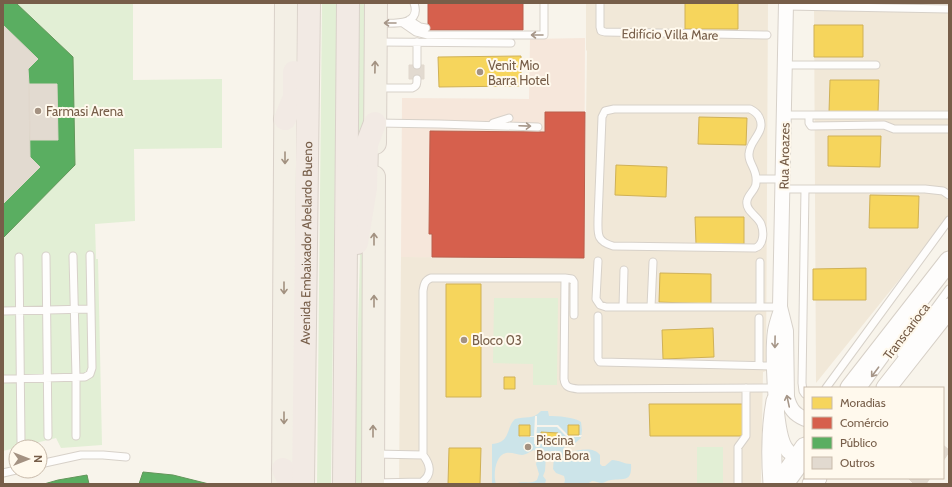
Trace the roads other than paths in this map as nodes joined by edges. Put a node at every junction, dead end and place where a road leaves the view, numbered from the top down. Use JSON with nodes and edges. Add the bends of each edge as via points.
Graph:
{"nodes":[{"id":1,"x":286,"y":3,"type":"edge"},
{"id":2,"x":300,"y":3,"type":"edge"},
{"id":3,"x":309,"y":3,"type":"edge"},
{"id":4,"x":341,"y":3,"type":"edge"},
{"id":5,"x":348,"y":3,"type":"edge"},
{"id":6,"x":414,"y":3,"type":"edge"},
{"id":7,"x":544,"y":3,"type":"edge"},
{"id":8,"x":600,"y":3,"type":"edge"},
{"id":9,"x":786,"y":5,"type":"edge"},
{"id":10,"x":949,"y":9,"type":"edge"},
{"id":11,"x":406,"y":21,"type":"junction"},
{"id":12,"x":376,"y":23,"type":"edge"},
{"id":13,"x":426,"y":28,"type":"dead end"},
{"id":14,"x":767,"y":35,"type":"dead end"},
{"id":15,"x":417,"y":42,"type":"junction"},
{"id":16,"x":512,"y":43,"type":"dead end"},
{"id":17,"x":417,"y":65,"type":"dead end"},
{"id":18,"x":785,"y":65,"type":"junction"},
{"id":19,"x":876,"y":65,"type":"dead end"},
{"id":20,"x":417,"y":79,"type":"dead end"},
{"id":21,"x":375,"y":88,"type":"junction"},
{"id":22,"x":784,"y":115,"type":"junction"},
{"id":23,"x":809,"y":115,"type":"junction"},
{"id":24,"x":949,"y":115,"type":"edge"},
{"id":25,"x":509,"y":118,"type":"dead end"},
{"id":26,"x":285,"y":119,"type":"junction"},
{"id":27,"x":375,"y":123,"type":"junction"},
{"id":28,"x":485,"y":125,"type":"junction"},
{"id":29,"x":538,"y":126,"type":"dead end"},
{"id":30,"x":949,"y":130,"type":"edge"},
{"id":31,"x":339,"y":137,"type":"dead end"},
{"id":32,"x":757,"y":179,"type":"junction"},
{"id":33,"x":783,"y":184,"type":"junction"},
{"id":34,"x":805,"y":189,"type":"junction"},
{"id":35,"x":949,"y":195,"type":"edge"},
{"id":36,"x":949,"y":220,"type":"edge"},
{"id":37,"x":46,"y":256,"type":"dead end"},
{"id":38,"x":73,"y":256,"type":"dead end"},
{"id":39,"x":90,"y":256,"type":"dead end"},
{"id":40,"x":19,"y":257,"type":"dead end"},
{"id":41,"x":598,"y":261,"type":"dead end"},
{"id":42,"x":949,"y":261,"type":"edge"},
{"id":43,"x":653,"y":262,"type":"dead end"},
{"id":44,"x":760,"y":262,"type":"dead end"},
{"id":45,"x":624,"y":270,"type":"dead end"},
{"id":46,"x":565,"y":278,"type":"junction"},
{"id":47,"x":949,"y":289,"type":"edge"},
{"id":48,"x":623,"y":307,"type":"junction"},
{"id":49,"x":651,"y":307,"type":"junction"},
{"id":50,"x":760,"y":307,"type":"junction"},
{"id":51,"x":781,"y":308,"type":"junction"},
{"id":52,"x":949,"y":308,"type":"edge"},
{"id":53,"x":91,"y":309,"type":"junction"},
{"id":54,"x":20,"y":310,"type":"junction"},
{"id":55,"x":46,"y":310,"type":"junction"},
{"id":56,"x":74,"y":310,"type":"junction"},
{"id":57,"x":3,"y":311,"type":"edge"},
{"id":58,"x":574,"y":315,"type":"dead end"},
{"id":59,"x":598,"y":316,"type":"dead end"},
{"id":60,"x":759,"y":318,"type":"dead end"},
{"id":61,"x":891,"y":350,"type":"dead end"},
{"id":62,"x":899,"y":357,"type":"dead end"},
{"id":63,"x":759,"y":366,"type":"junction"},
{"id":64,"x":774,"y":366,"type":"junction"},
{"id":65,"x":76,"y":377,"type":"junction"},
{"id":66,"x":3,"y":378,"type":"edge"},
{"id":67,"x":20,"y":378,"type":"junction"},
{"id":68,"x":48,"y":378,"type":"junction"},
{"id":69,"x":827,"y":387,"type":"edge"},
{"id":70,"x":851,"y":387,"type":"edge"},
{"id":71,"x":863,"y":387,"type":"edge"},
{"id":72,"x":887,"y":387,"type":"edge"},
{"id":73,"x":746,"y":388,"type":"junction"},
{"id":74,"x":804,"y":392,"type":"edge"},
{"id":75,"x":776,"y":394,"type":"junction"},
{"id":76,"x":345,"y":400,"type":"junction"},
{"id":77,"x":804,"y":418,"type":"edge"},
{"id":78,"x":48,"y":436,"type":"dead end"},
{"id":79,"x":76,"y":436,"type":"dead end"},
{"id":80,"x":21,"y":439,"type":"edge"},
{"id":81,"x":373,"y":454,"type":"junction"},
{"id":82,"x":423,"y":455,"type":"junction"},
{"id":83,"x":126,"y":457,"type":"dead end"},
{"id":84,"x":803,"y":458,"type":"edge"},
{"id":85,"x":48,"y":462,"type":"edge"},
{"id":86,"x":285,"y":479,"type":"edge"},
{"id":87,"x":373,"y":483,"type":"edge"},
{"id":88,"x":422,"y":483,"type":"edge"},
{"id":89,"x":303,"y":484,"type":"edge"},
{"id":90,"x":344,"y":484,"type":"edge"},
{"id":91,"x":738,"y":484,"type":"edge"},
{"id":92,"x":773,"y":484,"type":"edge"},
{"id":93,"x":779,"y":484,"type":"edge"},
{"id":94,"x":791,"y":484,"type":"edge"}],
"edges":[{"from":1,"to":26,"type":"main road","name":"Avenida Embaixador Abelardo Bueno"},
{"from":2,"to":26,"type":"highway","via":[[295,49],[294,97]]},
{"from":3,"to":89,"type":"highway","name":"Avenida Embaixador Abelardo Bueno"},
{"from":4,"to":31,"type":"lane"},
{"from":5,"to":76,"type":"highway"},
{"from":6,"to":11,"type":"lane","via":[[412,17]]},
{"from":7,"to":11,"type":"lane","one_way":true,"via":[[544,35],[428,34],[416,32]]},
{"from":8,"to":14,"type":"lane","name":"Edifício Villa Mare","via":[[600,27],[601,31],[605,32]]},
{"from":9,"to":10,"type":"lane"},
{"from":9,"to":18,"type":"street","name":"Rua Aroazes"},
{"from":11,"to":12,"type":"lane","one_way":true},
{"from":11,"to":13,"type":"lane"},
{"from":12,"to":15,"type":"lane"},
{"from":21,"to":12,"type":"main road","one_way":true},
{"from":15,"to":16,"type":"lane"},
{"from":15,"to":17,"type":"lane"},
{"from":18,"to":19,"type":"lane"},
{"from":18,"to":22,"type":"street","name":"Rua Aroazes"},
{"from":20,"to":21,"type":"lane","via":[[417,84],[412,88]]},
{"from":21,"to":27,"type":"main road"},
{"from":22,"to":23,"type":"lane"},
{"from":22,"to":33,"type":"street","name":"Rua Aroazes"},
{"from":23,"to":24,"type":"lane"},
{"from":23,"to":30,"type":"lane","via":[[811,126],[884,125],[894,129]]},
{"from":25,"to":28,"type":"lane"},
{"from":26,"to":86,"type":"main road","name":"Avenida Embaixador Abelardo Bueno","one_way":true},
{"from":27,"to":28,"type":"lane"},
{"from":27,"to":76,"type":"highway","via":[[367,144],[366,188],[355,253],[353,348]]},
{"from":81,"to":27,"type":"main road","one_way":true},
{"from":28,"to":29,"type":"lane","one_way":true},
{"from":32,"to":32,"type":"lane","via":[[746,204],[761,224],[762,242],[758,247],[613,246],[600,240],[598,219],[602,117],[608,110],[754,110],[760,118],[761,125],[748,153]]},
{"from":32,"to":33,"type":"lane"},
{"from":33,"to":34,"type":"lane"},
{"from":33,"to":51,"type":"street","name":"Rua Aroazes"},
{"from":34,"to":35,"type":"lane","via":[[925,189],[944,190]]},
{"from":34,"to":74,"type":"lane","via":[[802,375]]},
{"from":36,"to":69,"type":"lane"},
{"from":37,"to":55,"type":"lane"},
{"from":38,"to":56,"type":"lane"},
{"from":39,"to":53,"type":"lane"},
{"from":40,"to":54,"type":"lane"},
{"from":41,"to":48,"type":"lane","via":[[598,303]]},
{"from":42,"to":70,"type":"main road"},
{"from":43,"to":49,"type":"lane"},
{"from":44,"to":50,"type":"lane"},
{"from":45,"to":48,"type":"lane"},
{"from":46,"to":58,"type":"lane","via":[[574,282]]},
{"from":46,"to":73,"type":"lane","via":[[564,379],[568,387]]},
{"from":46,"to":82,"type":"lane","via":[[437,277],[427,280],[424,284]]},
{"from":47,"to":62,"type":"lane","name":"Transcarioca"},
{"from":48,"to":49,"type":"lane"},
{"from":49,"to":50,"type":"lane"},
{"from":50,"to":51,"type":"lane"},
{"from":51,"to":64,"type":"street","name":"Rua Aroazes","one_way":true,"via":[[775,332]]},
{"from":77,"to":51,"type":"street","name":"Rua Aroazes","one_way":true,"via":[[793,412],[787,397],[786,331]]},
{"from":52,"to":72,"type":"main road"},
{"from":53,"to":56,"type":"lane"},
{"from":53,"to":65,"type":"lane","via":[[92,368],[90,374],[85,377]]},
{"from":54,"to":55,"type":"lane"},
{"from":54,"to":57,"type":"lane"},
{"from":54,"to":67,"type":"lane"},
{"from":55,"to":56,"type":"lane"},
{"from":55,"to":68,"type":"lane"},
{"from":56,"to":65,"type":"lane"},
{"from":59,"to":63,"type":"lane","via":[[600,362]]},
{"from":60,"to":63,"type":"lane"},
{"from":61,"to":71,"type":"lane","name":"Transcarioca","one_way":true},
{"from":63,"to":64,"type":"lane"},
{"from":64,"to":75,"type":"street","name":"Rua Aroazes"},
{"from":65,"to":68,"type":"lane"},
{"from":65,"to":79,"type":"lane"},
{"from":66,"to":67,"type":"lane"},
{"from":67,"to":68,"type":"lane"},
{"from":67,"to":80,"type":"lane"},
{"from":68,"to":78,"type":"lane"},
{"from":73,"to":75,"type":"lane"},
{"from":73,"to":91,"type":"lane","via":[[746,436],[738,447]]},
{"from":75,"to":84,"type":"street","name":"Rua Aroazes","via":[[783,444],[789,452]]},
{"from":75,"to":92,"type":"main road","via":[[773,418]]},
{"from":76,"to":90,"type":"highway"},
{"from":81,"to":82,"type":"lane"},
{"from":81,"to":87,"type":"main road"},
{"from":82,"to":88,"type":"lane","via":[[430,469]]},
{"from":83,"to":85,"type":"lane","via":[[81,455]]},
{"from":84,"to":93,"type":"main road"},
{"from":84,"to":94,"type":"lane"},
{"from":87,"to":88,"type":"lane"}]}
